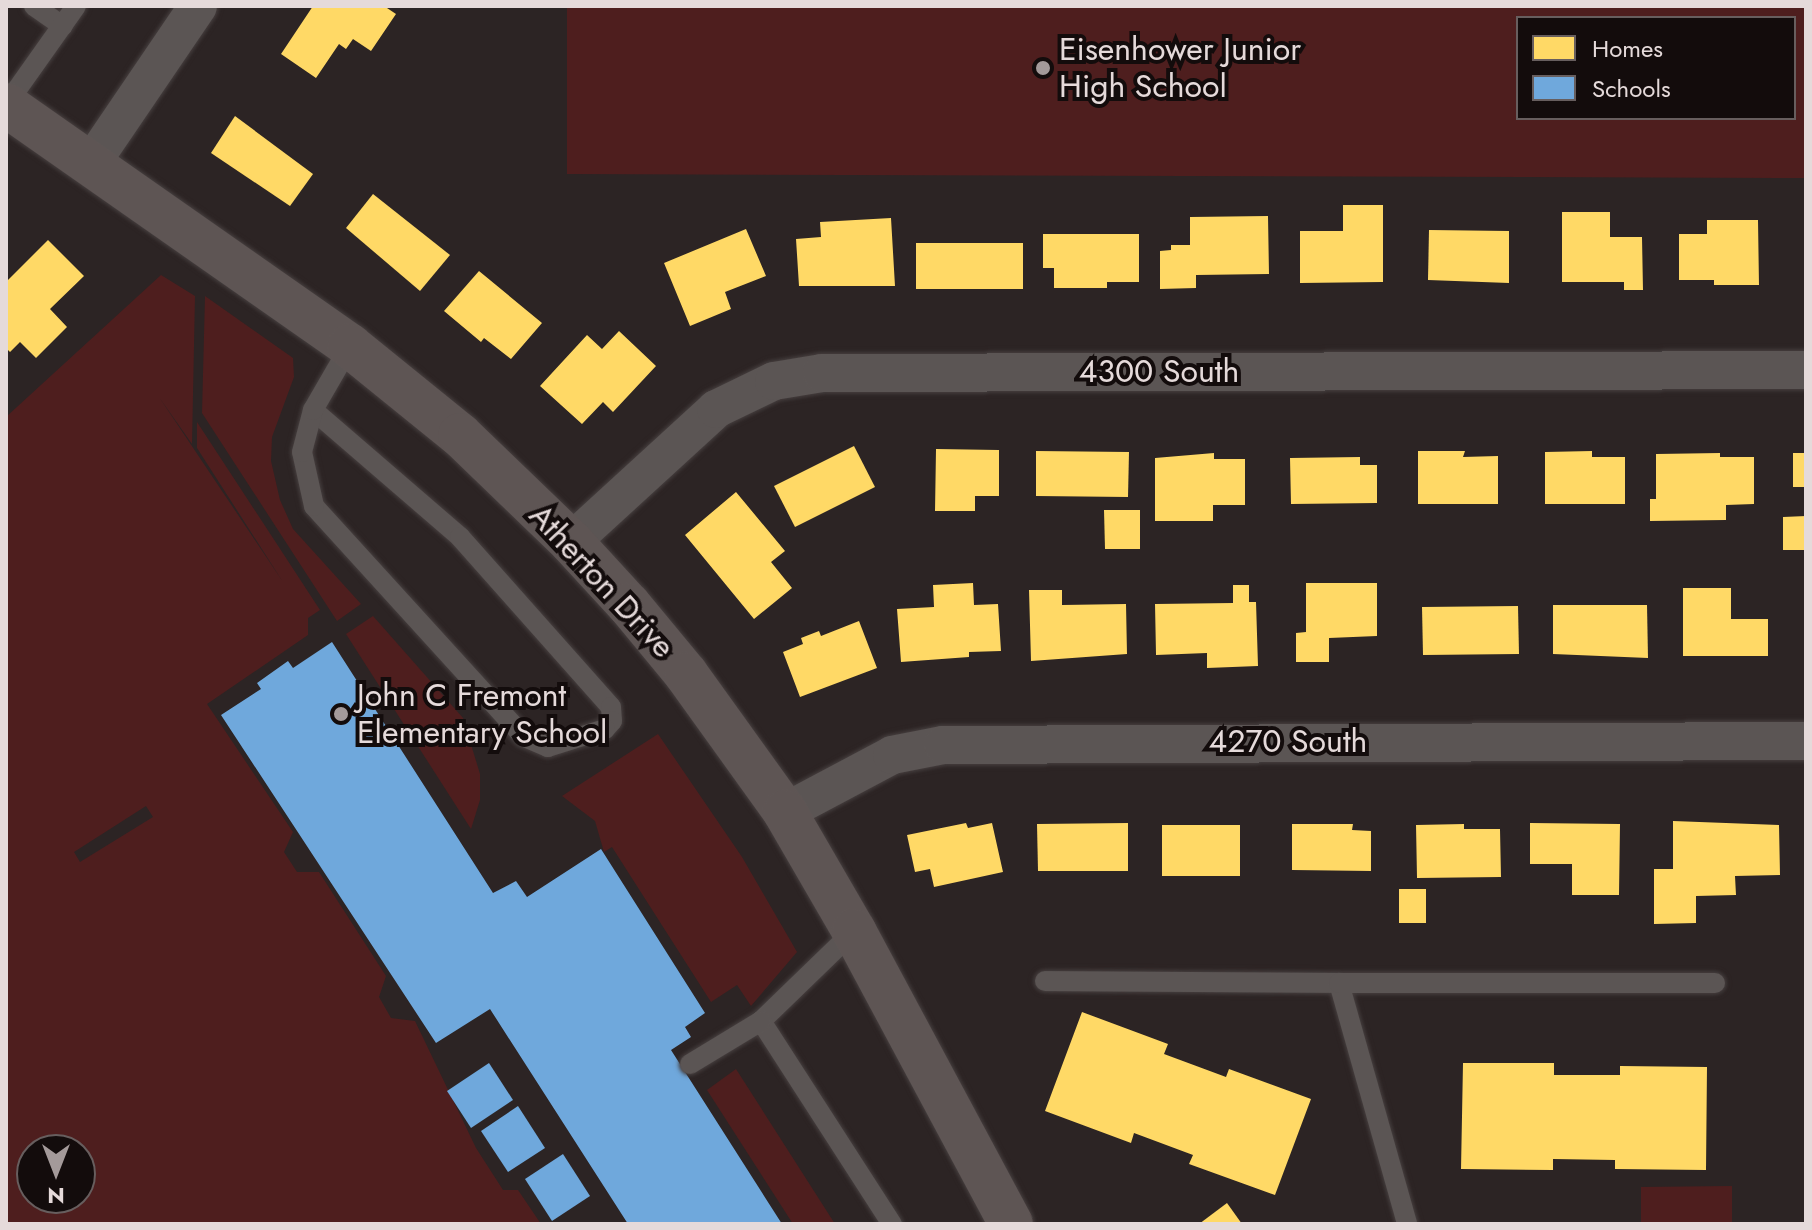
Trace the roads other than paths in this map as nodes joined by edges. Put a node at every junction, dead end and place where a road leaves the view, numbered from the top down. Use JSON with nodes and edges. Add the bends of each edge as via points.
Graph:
{"nodes":[{"id":1,"x":34,"y":6,"type":"edge"},
{"id":2,"x":76,"y":6,"type":"edge"},
{"id":3,"x":198,"y":6,"type":"edge"},
{"id":4,"x":63,"y":26,"type":"junction"},
{"id":5,"x":6,"y":105,"type":"edge"},
{"id":6,"x":90,"y":165,"type":"junction"},
{"id":7,"x":350,"y":346,"type":"junction"},
{"id":8,"x":1806,"y":370,"type":"edge"},
{"id":9,"x":313,"y":410,"type":"junction"},
{"id":10,"x":571,"y":542,"type":"junction"},
{"id":11,"x":1806,"y":741,"type":"edge"},
{"id":12,"x":785,"y":812,"type":"junction"},
{"id":13,"x":854,"y":931,"type":"junction"},
{"id":14,"x":1045,"y":981,"type":"dead end"},
{"id":15,"x":1339,"y":983,"type":"junction"},
{"id":16,"x":1715,"y":983,"type":"dead end"},
{"id":17,"x":761,"y":1021,"type":"junction"},
{"id":18,"x":690,"y":1064,"type":"dead end"},
{"id":19,"x":892,"y":1224,"type":"edge"},
{"id":20,"x":1011,"y":1224,"type":"edge"},
{"id":21,"x":1407,"y":1224,"type":"edge"}],
"edges":[{"from":1,"to":4,"type":"lane"},
{"from":2,"to":4,"type":"lane"},
{"from":3,"to":6,"type":"street"},
{"from":4,"to":5,"type":"lane"},
{"from":5,"to":6,"type":"street","name":"Atherton Drive"},
{"from":6,"to":7,"type":"street","name":"Atherton Drive"},
{"from":7,"to":9,"type":"lane"},
{"from":7,"to":10,"type":"street","name":"Atherton Drive","via":[[460,435]]},
{"from":8,"to":10,"type":"street","name":"4300 South","via":[[822,373],[774,381],[716,409]]},
{"from":9,"to":9,"type":"lane","via":[[302,452],[314,506],[488,699],[535,745],[548,747],[605,729],[612,721],[611,707],[460,537]]},
{"from":10,"to":12,"type":"street","name":"Atherton Drive","via":[[686,674]]},
{"from":11,"to":12,"type":"street","name":"4270 South","via":[[943,745],[892,755]]},
{"from":12,"to":13,"type":"street","name":"Atherton Drive"},
{"from":13,"to":17,"type":"lane"},
{"from":13,"to":20,"type":"street","name":"Atherton Drive"},
{"from":14,"to":15,"type":"lane"},
{"from":15,"to":16,"type":"lane"},
{"from":15,"to":21,"type":"lane"},
{"from":17,"to":18,"type":"lane"},
{"from":17,"to":19,"type":"lane"}]}
